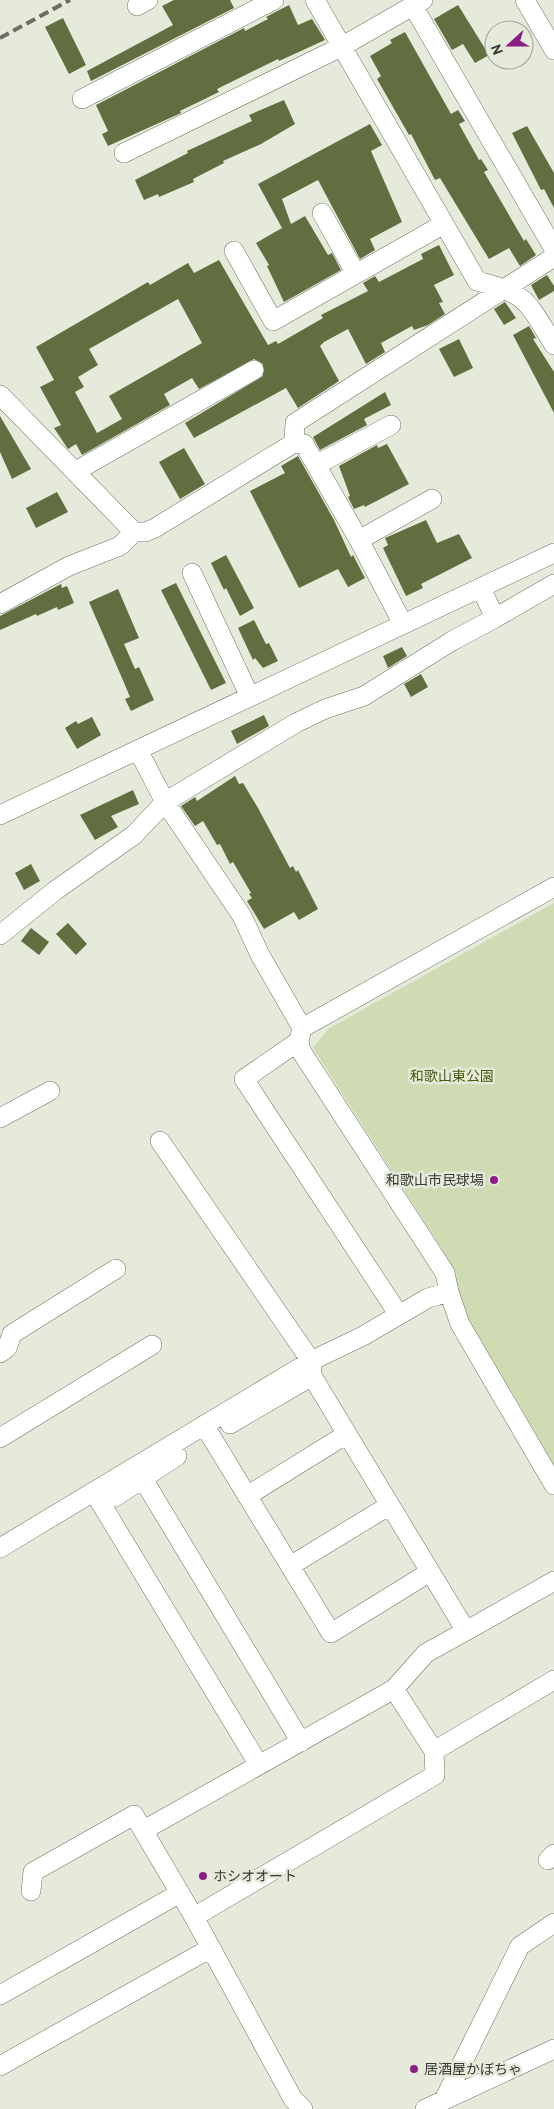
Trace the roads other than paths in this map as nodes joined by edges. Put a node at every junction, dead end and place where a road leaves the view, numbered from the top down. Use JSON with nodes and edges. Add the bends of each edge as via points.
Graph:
{"nodes":[{"id":1,"x":274,"y":0,"type":"edge"},
{"id":2,"x":315,"y":0,"type":"edge"},
{"id":3,"x":525,"y":0,"type":"edge"},
{"id":4,"x":418,"y":3,"type":"edge"},
{"id":5,"x":340,"y":47,"type":"junction"},
{"id":6,"x":554,"y":50,"type":"edge"},
{"id":7,"x":82,"y":99,"type":"dead end"},
{"id":8,"x":124,"y":153,"type":"dead end"},
{"id":9,"x":322,"y":213,"type":"dead end"},
{"id":10,"x":444,"y":224,"type":"junction"},
{"id":11,"x":554,"y":249,"type":"edge"},
{"id":12,"x":234,"y":251,"type":"dead end"},
{"id":13,"x":554,"y":258,"type":"edge"},
{"id":14,"x":356,"y":274,"type":"junction"},
{"id":15,"x":506,"y":288,"type":"junction"},
{"id":16,"x":554,"y":345,"type":"edge"},
{"id":17,"x":254,"y":370,"type":"dead end"},
{"id":18,"x":0,"y":395,"type":"edge"},
{"id":19,"x":391,"y":424,"type":"dead end"},
{"id":20,"x":294,"y":443,"type":"junction"},
{"id":21,"x":316,"y":465,"type":"junction"},
{"id":22,"x":76,"y":471,"type":"junction"},
{"id":23,"x":432,"y":499,"type":"dead end"},
{"id":24,"x":134,"y":532,"type":"junction"},
{"id":25,"x":359,"y":540,"type":"junction"},
{"id":26,"x":554,"y":553,"type":"edge"},
{"id":27,"x":192,"y":573,"type":"dead end"},
{"id":28,"x":554,"y":584,"type":"edge"},
{"id":29,"x":480,"y":588,"type":"junction"},
{"id":30,"x":0,"y":604,"type":"edge"},
{"id":31,"x":495,"y":618,"type":"junction"},
{"id":32,"x":403,"y":624,"type":"junction"},
{"id":33,"x":250,"y":697,"type":"junction"},
{"id":34,"x":138,"y":750,"type":"junction"},
{"id":35,"x":165,"y":802,"type":"junction"},
{"id":36,"x":0,"y":815,"type":"edge"},
{"id":37,"x":554,"y":887,"type":"edge"},
{"id":38,"x":0,"y":935,"type":"edge"},
{"id":39,"x":300,"y":1034,"type":"junction"},
{"id":40,"x":50,"y":1091,"type":"dead end"},
{"id":41,"x":0,"y":1118,"type":"edge"},
{"id":42,"x":160,"y":1141,"type":"dead end"},
{"id":43,"x":116,"y":1268,"type":"dead end"},
{"id":44,"x":449,"y":1292,"type":"junction"},
{"id":45,"x":399,"y":1315,"type":"junction"},
{"id":46,"x":152,"y":1344,"type":"dead end"},
{"id":47,"x":0,"y":1353,"type":"edge"},
{"id":48,"x":312,"y":1368,"type":"junction"},
{"id":49,"x":230,"y":1424,"type":"dead end"},
{"id":50,"x":204,"y":1425,"type":"junction"},
{"id":51,"x":347,"y":1434,"type":"junction"},
{"id":52,"x":0,"y":1438,"type":"edge"},
{"id":53,"x":177,"y":1456,"type":"dead end"},
{"id":54,"x":143,"y":1479,"type":"junction"},
{"id":55,"x":554,"y":1485,"type":"edge"},
{"id":56,"x":94,"y":1492,"type":"junction"},
{"id":57,"x":247,"y":1496,"type":"junction"},
{"id":58,"x":115,"y":1497,"type":"dead end"},
{"id":59,"x":390,"y":1505,"type":"junction"},
{"id":60,"x":0,"y":1548,"type":"edge"},
{"id":61,"x":290,"y":1566,"type":"junction"},
{"id":62,"x":430,"y":1572,"type":"junction"},
{"id":63,"x":554,"y":1581,"type":"edge"},
{"id":64,"x":466,"y":1631,"type":"junction"},
{"id":65,"x":554,"y":1680,"type":"edge"},
{"id":66,"x":394,"y":1689,"type":"junction"},
{"id":67,"x":301,"y":1742,"type":"junction"},
{"id":68,"x":434,"y":1751,"type":"junction"},
{"id":69,"x":260,"y":1765,"type":"junction"},
{"id":70,"x":144,"y":1830,"type":"junction"},
{"id":71,"x":31,"y":1891,"type":"dead end"},
{"id":72,"x":180,"y":1893,"type":"junction"},
{"id":73,"x":194,"y":1917,"type":"junction"},
{"id":74,"x":554,"y":1923,"type":"edge"},
{"id":75,"x":211,"y":1948,"type":"junction"},
{"id":76,"x":0,"y":1995,"type":"edge"},
{"id":77,"x":554,"y":2049,"type":"edge"},
{"id":78,"x":0,"y":2066,"type":"edge"},
{"id":79,"x":444,"y":2100,"type":"junction"},
{"id":80,"x":303,"y":2109,"type":"edge"},
{"id":81,"x":426,"y":2109,"type":"edge"}],
"edges":[{"from":1,"to":7,"type":"street"},
{"from":2,"to":5,"type":"street"},
{"from":3,"to":6,"type":"street"},
{"from":4,"to":5,"type":"street"},
{"from":4,"to":11,"type":"street"},
{"from":5,"to":8,"type":"street"},
{"from":5,"to":10,"type":"street"},
{"from":9,"to":14,"type":"street"},
{"from":10,"to":14,"type":"street"},
{"from":10,"to":15,"type":"street","via":[[477,281]]},
{"from":12,"to":14,"type":"street","via":[[273,321]]},
{"from":13,"to":15,"type":"street"},
{"from":15,"to":16,"type":"street","via":[[526,300]]},
{"from":15,"to":20,"type":"street","via":[[295,423]]},
{"from":17,"to":22,"type":"street"},
{"from":18,"to":22,"type":"street"},
{"from":19,"to":21,"type":"street"},
{"from":20,"to":21,"type":"street","via":[[304,444]]},
{"from":20,"to":24,"type":"street","via":[[155,528]]},
{"from":21,"to":25,"type":"street"},
{"from":22,"to":24,"type":"street"},
{"from":23,"to":25,"type":"street"},
{"from":24,"to":30,"type":"street","via":[[120,546],[68,566]]},
{"from":25,"to":32,"type":"street"},
{"from":26,"to":29,"type":"street"},
{"from":27,"to":33,"type":"street"},
{"from":28,"to":31,"type":"street"},
{"from":29,"to":31,"type":"street"},
{"from":29,"to":32,"type":"street"},
{"from":31,"to":35,"type":"street","via":[[364,696],[296,723]]},
{"from":32,"to":33,"type":"street"},
{"from":33,"to":34,"type":"street"},
{"from":34,"to":35,"type":"street"},
{"from":34,"to":36,"type":"street"},
{"from":35,"to":38,"type":"street","via":[[134,835],[56,890]]},
{"from":35,"to":39,"type":"street","via":[[242,916]]},
{"from":37,"to":39,"type":"street"},
{"from":39,"to":44,"type":"street","via":[[301,1051],[445,1272]]},
{"from":39,"to":45,"type":"street","via":[[244,1079]]},
{"from":40,"to":41,"type":"street"},
{"from":42,"to":48,"type":"street"},
{"from":43,"to":47,"type":"street","via":[[12,1334],[7,1348]]},
{"from":44,"to":45,"type":"street","via":[[428,1298]]},
{"from":44,"to":55,"type":"street","via":[[460,1324]]},
{"from":45,"to":48,"type":"street"},
{"from":46,"to":52,"type":"street"},
{"from":48,"to":49,"type":"street"},
{"from":48,"to":50,"type":"street"},
{"from":48,"to":51,"type":"street"},
{"from":50,"to":56,"type":"street"},
{"from":50,"to":57,"type":"street"},
{"from":51,"to":57,"type":"street"},
{"from":51,"to":59,"type":"street"},
{"from":53,"to":54,"type":"street"},
{"from":54,"to":58,"type":"street"},
{"from":54,"to":67,"type":"street"},
{"from":56,"to":60,"type":"street"},
{"from":56,"to":69,"type":"street"},
{"from":57,"to":61,"type":"street"},
{"from":59,"to":61,"type":"street"},
{"from":59,"to":62,"type":"street"},
{"from":61,"to":62,"type":"street","via":[[331,1632]]},
{"from":62,"to":64,"type":"street"},
{"from":63,"to":64,"type":"street"},
{"from":64,"to":66,"type":"street","via":[[426,1653]]},
{"from":65,"to":68,"type":"street"},
{"from":66,"to":67,"type":"street"},
{"from":66,"to":68,"type":"street"},
{"from":67,"to":69,"type":"street"},
{"from":68,"to":73,"type":"street","via":[[435,1775]]},
{"from":69,"to":70,"type":"street"},
{"from":70,"to":71,"type":"street","via":[[134,1816],[34,1872]]},
{"from":70,"to":72,"type":"street"},
{"from":72,"to":73,"type":"street"},
{"from":72,"to":76,"type":"street"},
{"from":73,"to":75,"type":"street"},
{"from":74,"to":79,"type":"street","via":[[520,1946]]},
{"from":75,"to":78,"type":"street"},
{"from":75,"to":80,"type":"street","via":[[293,2099]]},
{"from":77,"to":79,"type":"street"},
{"from":79,"to":81,"type":"street"}]}
